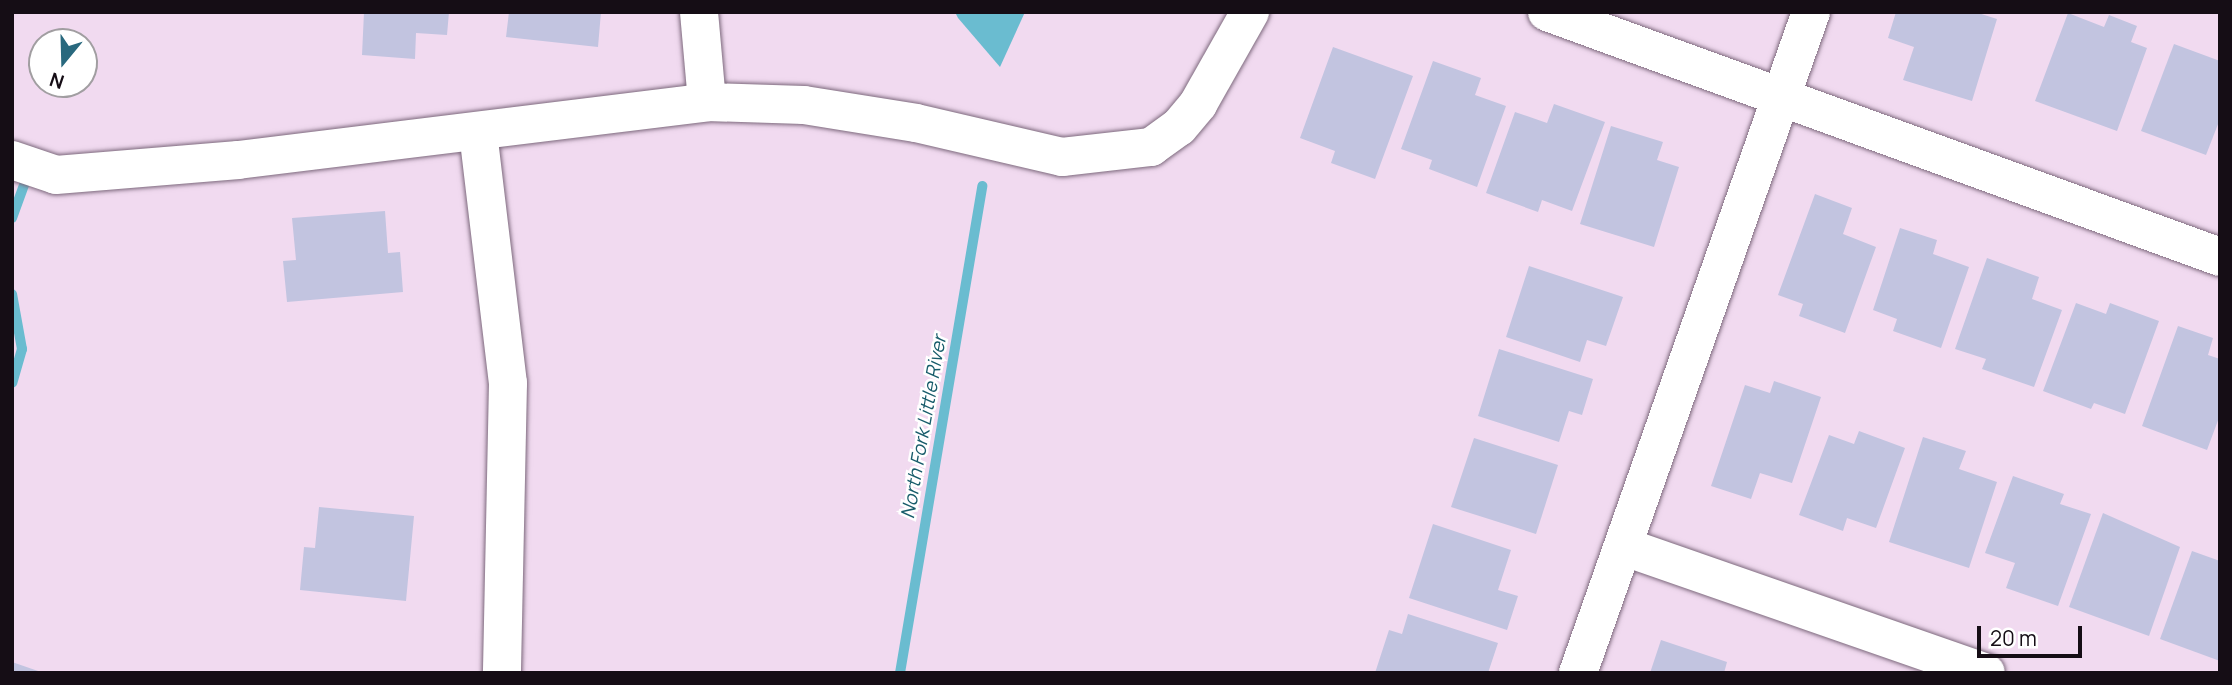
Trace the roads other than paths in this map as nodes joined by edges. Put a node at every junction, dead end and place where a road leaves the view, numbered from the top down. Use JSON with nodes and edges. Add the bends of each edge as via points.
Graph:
{"nodes":[{"id":1,"x":699,"y":12,"type":"edge"},
{"id":2,"x":1250,"y":12,"type":"edge"},
{"id":3,"x":1547,"y":12,"type":"edge"},
{"id":4,"x":1811,"y":12,"type":"edge"},
{"id":5,"x":1781,"y":96,"type":"junction"},
{"id":6,"x":707,"y":103,"type":"junction"},
{"id":7,"x":478,"y":131,"type":"junction"},
{"id":8,"x":12,"y":160,"type":"edge"},
{"id":9,"x":2220,"y":257,"type":"edge"},
{"id":10,"x":1625,"y":547,"type":"junction"},
{"id":11,"x":502,"y":673,"type":"edge"},
{"id":12,"x":1578,"y":673,"type":"edge"},
{"id":13,"x":1986,"y":673,"type":"edge"}],
"edges":[{"from":1,"to":6,"type":"street"},
{"from":2,"to":6,"type":"street","via":[[1198,104],[1179,127],[1151,147],[1062,157],[916,123],[804,105]]},
{"from":3,"to":5,"type":"street"},
{"from":4,"to":5,"type":"street"},
{"from":5,"to":9,"type":"street"},
{"from":5,"to":10,"type":"street"},
{"from":6,"to":7,"type":"street"},
{"from":7,"to":8,"type":"street","via":[[239,160],[56,175]]},
{"from":7,"to":11,"type":"street","via":[[508,383]]},
{"from":10,"to":12,"type":"street"},
{"from":10,"to":13,"type":"street"}]}
